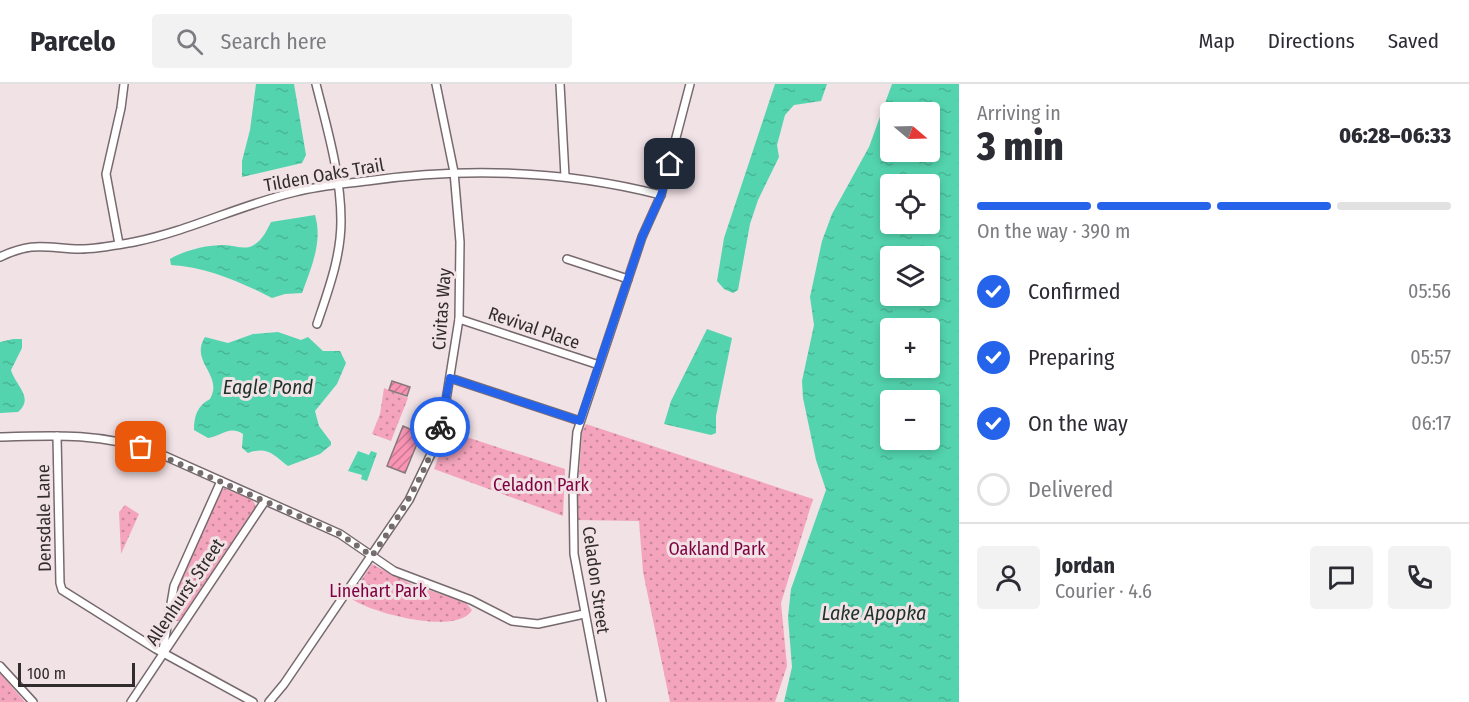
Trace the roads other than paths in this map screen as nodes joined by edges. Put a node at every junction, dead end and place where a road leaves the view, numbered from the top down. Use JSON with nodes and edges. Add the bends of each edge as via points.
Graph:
{"nodes":[{"id":1,"x":124,"y":84,"type":"edge"},
{"id":2,"x":316,"y":84,"type":"edge"},
{"id":3,"x":436,"y":84,"type":"edge"},
{"id":4,"x":560,"y":84,"type":"edge"},
{"id":5,"x":690,"y":84,"type":"edge"},
{"id":6,"x":454,"y":172,"type":"junction"},
{"id":7,"x":565,"y":176,"type":"junction"},
{"id":8,"x":336,"y":185,"type":"junction"},
{"id":9,"x":661,"y":195,"type":"junction"},
{"id":10,"x":119,"y":244,"type":"junction"},
{"id":11,"x":0,"y":257,"type":"edge"},
{"id":12,"x":567,"y":259,"type":"dead end"},
{"id":13,"x":628,"y":279,"type":"junction"},
{"id":14,"x":459,"y":319,"type":"junction"},
{"id":15,"x":316,"y":324,"type":"dead end"},
{"id":16,"x":599,"y":365,"type":"junction"},
{"id":17,"x":450,"y":378,"type":"junction"},
{"id":18,"x":580,"y":421,"type":"junction"},
{"id":19,"x":57,"y":436,"type":"junction"},
{"id":20,"x":0,"y":437,"type":"edge"},
{"id":21,"x":221,"y":481,"type":"junction"},
{"id":22,"x":265,"y":501,"type":"junction"},
{"id":23,"x":372,"y":556,"type":"junction"},
{"id":24,"x":584,"y":614,"type":"junction"},
{"id":25,"x":163,"y":651,"type":"junction"},
{"id":26,"x":0,"y":666,"type":"edge"},
{"id":27,"x":33,"y":702,"type":"edge"},
{"id":28,"x":131,"y":702,"type":"edge"},
{"id":29,"x":253,"y":702,"type":"edge"},
{"id":30,"x":269,"y":702,"type":"edge"},
{"id":31,"x":602,"y":702,"type":"edge"}],
"edges":[{"from":1,"to":10,"type":"street","via":[[106,174]]},
{"from":2,"to":8,"type":"street","via":[[332,146]]},
{"from":3,"to":6,"type":"street","name":"Civitas Way"},
{"from":4,"to":7,"type":"street"},
{"from":5,"to":9,"type":"street","name":"Celadon Street"},
{"from":6,"to":7,"type":"street","name":"Tilden Oaks Trail"},
{"from":6,"to":8,"type":"street","name":"Tilden Oaks Trail"},
{"from":6,"to":14,"type":"street","name":"Civitas Way","via":[[460,242]]},
{"from":7,"to":9,"type":"street","name":"Tilden Oaks Trail"},
{"from":8,"to":10,"type":"street","name":"Tilden Oaks Trail","via":[[296,192],[177,231]]},
{"from":8,"to":15,"type":"street","via":[[341,220],[339,243],[333,276]]},
{"from":9,"to":13,"type":"street","name":"Celadon Street"},
{"from":10,"to":11,"type":"street","name":"Tilden Oaks Trail","via":[[81,249],[39,245]]},
{"from":12,"to":13,"type":"street"},
{"from":13,"to":16,"type":"street","name":"Celadon Street"},
{"from":14,"to":16,"type":"street","name":"Revival Place"},
{"from":14,"to":17,"type":"street","name":"Civitas Way"},
{"from":16,"to":18,"type":"street","name":"Celadon Street"},
{"from":17,"to":18,"type":"street"},
{"from":17,"to":23,"type":"street","name":"Civitas Way","via":[[438,433],[423,474]]},
{"from":18,"to":24,"type":"street","name":"Celadon Street","via":[[572,520]]},
{"from":19,"to":20,"type":"street"},
{"from":19,"to":21,"type":"street","via":[[125,441]]},
{"from":19,"to":25,"type":"street","name":"Densdale Lane","via":[[62,590]]},
{"from":21,"to":22,"type":"street"},
{"from":21,"to":25,"type":"street","via":[[174,586]]},
{"from":22,"to":23,"type":"street","via":[[340,534]]},
{"from":22,"to":25,"type":"street","name":"Allenhurst Street"},
{"from":23,"to":24,"type":"street","via":[[394,571],[521,624]]},
{"from":23,"to":30,"type":"street","name":"Civitas Way"},
{"from":24,"to":31,"type":"street","name":"Celadon Street"},
{"from":25,"to":28,"type":"street","name":"Allenhurst Street"},
{"from":25,"to":29,"type":"street"},
{"from":26,"to":27,"type":"street"}]}
